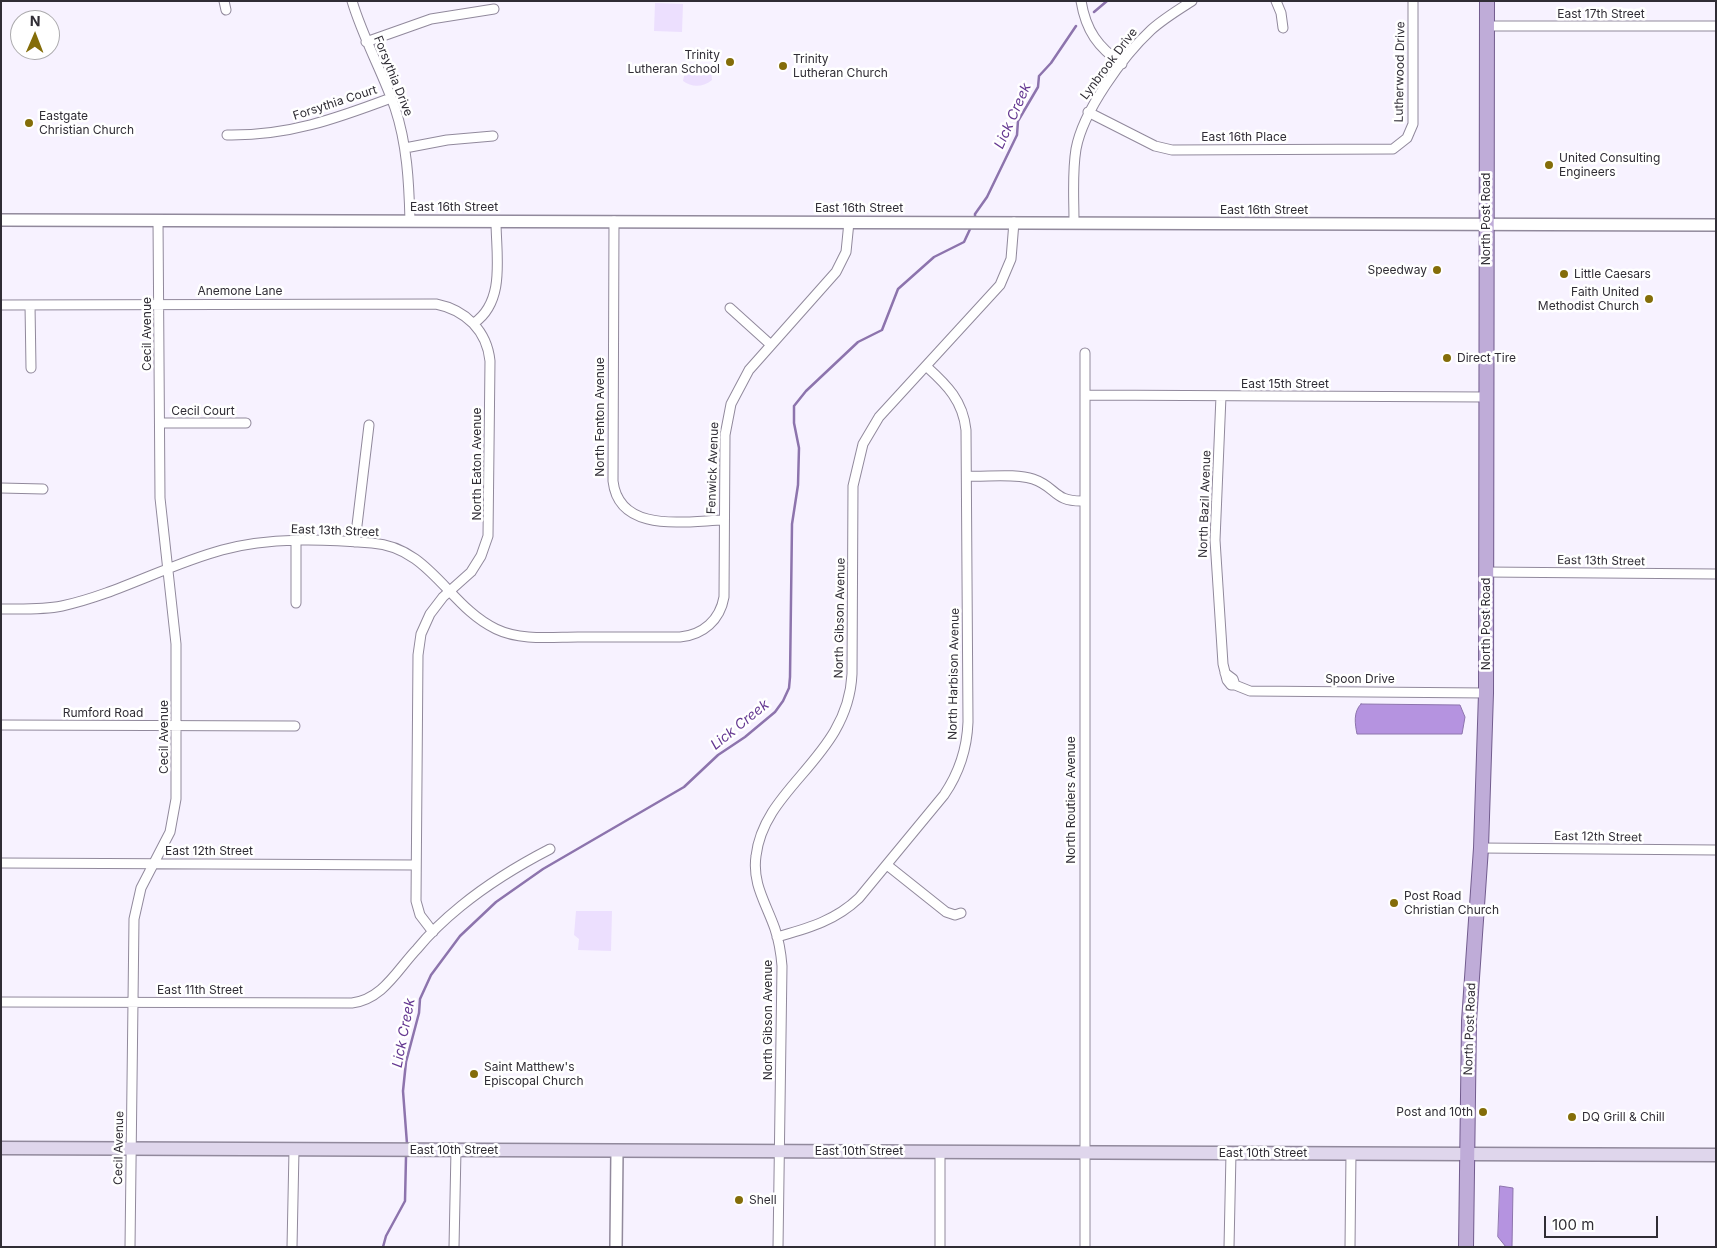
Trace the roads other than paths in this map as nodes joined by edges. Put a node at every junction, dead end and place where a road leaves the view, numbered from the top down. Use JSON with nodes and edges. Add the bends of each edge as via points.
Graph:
{"nodes":[{"id":1,"x":352,"y":1,"type":"edge"},
{"id":2,"x":1081,"y":1,"type":"edge"},
{"id":3,"x":1192,"y":1,"type":"edge"},
{"id":4,"x":1276,"y":1,"type":"edge"},
{"id":5,"x":1413,"y":1,"type":"edge"},
{"id":6,"x":1487,"y":1,"type":"edge"},
{"id":7,"x":494,"y":8,"type":"dead end"},
{"id":8,"x":1487,"y":26,"type":"junction"},
{"id":9,"x":1716,"y":26,"type":"edge"},
{"id":10,"x":1283,"y":28,"type":"dead end"},
{"id":11,"x":366,"y":42,"type":"junction"},
{"id":12,"x":1122,"y":64,"type":"junction"},
{"id":13,"x":391,"y":98,"type":"junction"},
{"id":14,"x":1088,"y":112,"type":"junction"},
{"id":15,"x":227,"y":135,"type":"dead end"},
{"id":16,"x":493,"y":136,"type":"dead end"},
{"id":17,"x":1405,"y":140,"type":"joint"},
{"id":18,"x":405,"y":148,"type":"junction"},
{"id":19,"x":1,"y":220,"type":"edge"},
{"id":20,"x":158,"y":220,"type":"junction"},
{"id":21,"x":410,"y":221,"type":"junction"},
{"id":22,"x":496,"y":221,"type":"junction"},
{"id":23,"x":614,"y":221,"type":"junction"},
{"id":24,"x":849,"y":222,"type":"junction"},
{"id":25,"x":1014,"y":222,"type":"junction"},
{"id":26,"x":1074,"y":222,"type":"junction"},
{"id":27,"x":1486,"y":223,"type":"junction"},
{"id":28,"x":1716,"y":226,"type":"edge"},
{"id":29,"x":159,"y":304,"type":"junction"},
{"id":30,"x":1,"y":305,"type":"edge"},
{"id":31,"x":30,"y":305,"type":"junction"},
{"id":32,"x":730,"y":308,"type":"dead end"},
{"id":33,"x":474,"y":323,"type":"junction"},
{"id":34,"x":771,"y":345,"type":"junction"},
{"id":35,"x":1085,"y":353,"type":"dead end"},
{"id":36,"x":927,"y":367,"type":"junction"},
{"id":37,"x":31,"y":368,"type":"dead end"},
{"id":38,"x":1084,"y":395,"type":"junction"},
{"id":39,"x":1221,"y":396,"type":"junction"},
{"id":40,"x":1486,"y":397,"type":"junction"},
{"id":41,"x":160,"y":423,"type":"junction"},
{"id":42,"x":246,"y":423,"type":"dead end"},
{"id":43,"x":369,"y":425,"type":"dead end"},
{"id":44,"x":967,"y":476,"type":"junction"},
{"id":45,"x":1,"y":488,"type":"edge"},
{"id":46,"x":43,"y":489,"type":"dead end"},
{"id":47,"x":1084,"y":501,"type":"junction"},
{"id":48,"x":724,"y":520,"type":"junction"},
{"id":49,"x":296,"y":542,"type":"junction"},
{"id":50,"x":355,"y":542,"type":"junction"},
{"id":51,"x":167,"y":570,"type":"junction"},
{"id":52,"x":1486,"y":572,"type":"junction"},
{"id":53,"x":1716,"y":574,"type":"edge"},
{"id":54,"x":450,"y":591,"type":"junction"},
{"id":55,"x":296,"y":603,"type":"dead end"},
{"id":56,"x":1,"y":609,"type":"edge"},
{"id":57,"x":705,"y":629,"type":"joint"},
{"id":58,"x":1235,"y":684,"type":"joint"},
{"id":59,"x":1486,"y":693,"type":"junction"},
{"id":60,"x":1,"y":725,"type":"edge"},
{"id":61,"x":177,"y":726,"type":"junction"},
{"id":62,"x":295,"y":726,"type":"dead end"},
{"id":63,"x":1481,"y":848,"type":"junction"},
{"id":64,"x":550,"y":849,"type":"dead end"},
{"id":65,"x":1716,"y":850,"type":"edge"},
{"id":66,"x":1,"y":862,"type":"edge"},
{"id":67,"x":153,"y":863,"type":"junction"},
{"id":68,"x":416,"y":864,"type":"junction"},
{"id":69,"x":886,"y":865,"type":"junction"},
{"id":70,"x":961,"y":913,"type":"dead end"},
{"id":71,"x":433,"y":932,"type":"junction"},
{"id":72,"x":777,"y":937,"type":"junction"},
{"id":73,"x":1,"y":1002,"type":"edge"},
{"id":74,"x":133,"y":1003,"type":"junction"},
{"id":75,"x":1,"y":1148,"type":"edge"},
{"id":76,"x":132,"y":1149,"type":"junction"},
{"id":77,"x":294,"y":1150,"type":"junction"},
{"id":78,"x":456,"y":1150,"type":"junction"},
{"id":79,"x":618,"y":1151,"type":"junction"},
{"id":80,"x":780,"y":1152,"type":"junction"},
{"id":81,"x":940,"y":1152,"type":"junction"},
{"id":82,"x":1085,"y":1153,"type":"junction"},
{"id":83,"x":1231,"y":1153,"type":"junction"},
{"id":84,"x":1351,"y":1153,"type":"junction"},
{"id":85,"x":1467,"y":1154,"type":"junction"},
{"id":86,"x":1716,"y":1155,"type":"edge"},
{"id":87,"x":130,"y":1247,"type":"edge"},
{"id":88,"x":292,"y":1247,"type":"edge"},
{"id":89,"x":454,"y":1247,"type":"edge"},
{"id":90,"x":616,"y":1247,"type":"edge"},
{"id":91,"x":778,"y":1247,"type":"edge"},
{"id":92,"x":940,"y":1247,"type":"edge"},
{"id":93,"x":1085,"y":1247,"type":"edge"},
{"id":94,"x":1229,"y":1247,"type":"edge"},
{"id":95,"x":1350,"y":1247,"type":"edge"},
{"id":96,"x":1466,"y":1247,"type":"edge"}],
"edges":[{"from":1,"to":11,"type":"street","name":"Forsythia Drive"},
{"from":2,"to":12,"type":"street","via":[[1094,39]]},
{"from":3,"to":12,"type":"street","name":"Lynbrook Drive","via":[[1150,31]]},
{"from":4,"to":10,"type":"street"},
{"from":5,"to":17,"type":"street","name":"Lutherwood Drive","via":[[1413,122]]},
{"from":6,"to":8,"type":"main road","name":"North Post Road"},
{"from":7,"to":11,"type":"street","via":[[431,19]]},
{"from":8,"to":9,"type":"street","name":"East 17th Street"},
{"from":8,"to":27,"type":"main road","name":"North Post Road"},
{"from":11,"to":13,"type":"street","name":"Forsythia Drive"},
{"from":12,"to":14,"type":"street","name":"Lynbrook Drive"},
{"from":13,"to":15,"type":"street","name":"Forsythia Court","via":[[305,128],[273,134]]},
{"from":13,"to":18,"type":"street","name":"Forsythia Drive"},
{"from":14,"to":17,"type":"street","name":"East 16th Place","via":[[1155,146],[1172,150],[1384,150],[1393,149]]},
{"from":14,"to":26,"type":"street","name":"Lynbrook Drive","via":[[1075,154]]},
{"from":16,"to":18,"type":"street"},
{"from":18,"to":21,"type":"street","name":"Forsythia Drive"},
{"from":19,"to":20,"type":"street","name":"East 16th Street"},
{"from":20,"to":21,"type":"street","name":"East 16th Street"},
{"from":20,"to":29,"type":"street","name":"Cecil Avenue"},
{"from":21,"to":22,"type":"street","name":"East 16th Street"},
{"from":22,"to":23,"type":"street","name":"East 16th Street"},
{"from":22,"to":33,"type":"street","via":[[495,290],[487,311]]},
{"from":23,"to":24,"type":"street","name":"East 16th Street"},
{"from":23,"to":48,"type":"street","name":"North Fenton Avenue","via":[[613,481],[617,495],[627,510],[642,519]]},
{"from":24,"to":25,"type":"street","name":"East 16th Street"},
{"from":24,"to":34,"type":"street","name":"Fenwick Avenue","via":[[847,248],[836,272]]},
{"from":25,"to":26,"type":"street","name":"East 16th Street"},
{"from":25,"to":36,"type":"street","name":"North Gibson Avenue","via":[[1013,252],[1000,285]]},
{"from":26,"to":27,"type":"street","name":"East 16th Street"},
{"from":27,"to":28,"type":"street","name":"East 16th Street"},
{"from":27,"to":40,"type":"main road","name":"North Post Road"},
{"from":29,"to":31,"type":"street","name":"Anemone Lane"},
{"from":29,"to":33,"type":"street","name":"Anemone Lane","via":[[436,304],[454,309]]},
{"from":29,"to":41,"type":"street","name":"Cecil Avenue"},
{"from":30,"to":31,"type":"street","name":"Anemone Lane"},
{"from":31,"to":37,"type":"street"},
{"from":32,"to":34,"type":"street"},
{"from":33,"to":54,"type":"street","name":"North Eaton Avenue","via":[[484,338],[490,358],[489,528],[477,563]]},
{"from":34,"to":48,"type":"street","name":"Fenwick Avenue","via":[[745,375],[729,411],[725,435]]},
{"from":35,"to":38,"type":"street","name":"North Routiers Avenue"},
{"from":36,"to":44,"type":"street","name":"North Harbison Avenue","via":[[949,387],[961,408],[966,430]]},
{"from":36,"to":72,"type":"street","name":"North Gibson Avenue","via":[[877,420],[858,457],[853,486],[852,674],[848,702],[830,741],[770,816],[756,851],[757,886]]},
{"from":38,"to":39,"type":"street","name":"East 15th Street"},
{"from":38,"to":47,"type":"street","name":"North Routiers Avenue"},
{"from":39,"to":40,"type":"street","name":"East 15th Street"},
{"from":39,"to":58,"type":"street","name":"North Bazil Avenue","via":[[1215,540],[1225,673],[1228,682]]},
{"from":40,"to":52,"type":"main road","name":"North Post Road"},
{"from":41,"to":42,"type":"street","name":"Cecil Court"},
{"from":41,"to":51,"type":"street","name":"Cecil Avenue","via":[[160,498]]},
{"from":43,"to":50,"type":"street"},
{"from":44,"to":47,"type":"street","via":[[1029,478],[1044,484],[1065,500]]},
{"from":44,"to":69,"type":"street","name":"North Harbison Avenue","via":[[966,744],[948,789]]},
{"from":45,"to":46,"type":"street"},
{"from":47,"to":82,"type":"street","name":"North Routiers Avenue"},
{"from":48,"to":57,"type":"street","name":"Fenwick Avenue","via":[[723,600],[718,614]]},
{"from":49,"to":50,"type":"street","name":"East 13th Street"},
{"from":49,"to":51,"type":"street","name":"East 13th Street","via":[[257,543],[230,548]]},
{"from":49,"to":55,"type":"street"},
{"from":50,"to":54,"type":"street","name":"East 13th Street","via":[[385,545],[408,553],[424,564]]},
{"from":51,"to":56,"type":"street","name":"East 13th Street","via":[[68,605]]},
{"from":51,"to":61,"type":"street","name":"Cecil Avenue","via":[[176,644]]},
{"from":52,"to":53,"type":"street","name":"East 13th Street"},
{"from":52,"to":59,"type":"main road","name":"North Post Road"},
{"from":54,"to":57,"type":"street","name":"East 13th Street","via":[[482,622],[519,636],[680,637]]},
{"from":54,"to":68,"type":"street","name":"North Eaton Avenue","via":[[430,614],[418,648]]},
{"from":58,"to":59,"type":"street","name":"Spoon Drive","via":[[1250,691]]},
{"from":59,"to":63,"type":"main road","name":"North Post Road"},
{"from":60,"to":61,"type":"street","name":"Rumford Road"},
{"from":61,"to":62,"type":"street","name":"Rumford Road"},
{"from":61,"to":67,"type":"street","name":"Cecil Avenue","via":[[175,814],[168,839]]},
{"from":63,"to":65,"type":"street","name":"East 12th Street"},
{"from":63,"to":85,"type":"main road","name":"North Post Road","via":[[1469,1022]]},
{"from":64,"to":71,"type":"street","name":"East 11th Street","via":[[502,877],[464,904]]},
{"from":66,"to":67,"type":"street","name":"East 12th Street"},
{"from":67,"to":68,"type":"street","name":"East 12th Street"},
{"from":67,"to":74,"type":"street","name":"Cecil Avenue","via":[[141,888],[134,915]]},
{"from":68,"to":71,"type":"street","name":"North Eaton Avenue","via":[[417,908]]},
{"from":69,"to":70,"type":"street","via":[[946,912]]},
{"from":69,"to":72,"type":"street","name":"North Harbison Avenue","via":[[844,911],[813,927]]},
{"from":71,"to":74,"type":"street","name":"East 11th Street","via":[[382,990],[370,999],[352,1003]]},
{"from":72,"to":80,"type":"street","name":"North Gibson Avenue","via":[[782,970]]},
{"from":73,"to":74,"type":"street","name":"East 11th Street"},
{"from":74,"to":76,"type":"street","name":"Cecil Avenue"},
{"from":75,"to":76,"type":"main road","name":"East 10th Street"},
{"from":76,"to":77,"type":"main road","name":"East 10th Street"},
{"from":76,"to":87,"type":"street","name":"Cecil Avenue"},
{"from":77,"to":78,"type":"main road","name":"East 10th Street"},
{"from":77,"to":88,"type":"street"},
{"from":78,"to":79,"type":"main road","name":"East 10th Street"},
{"from":78,"to":89,"type":"street"},
{"from":79,"to":80,"type":"main road","name":"East 10th Street"},
{"from":79,"to":90,"type":"street"},
{"from":80,"to":81,"type":"main road","name":"East 10th Street"},
{"from":80,"to":91,"type":"street","name":"North Gibson Avenue"},
{"from":81,"to":82,"type":"main road","name":"East 10th Street"},
{"from":81,"to":92,"type":"street"},
{"from":82,"to":83,"type":"main road","name":"East 10th Street"},
{"from":82,"to":93,"type":"street","name":"North Routiers Avenue"},
{"from":83,"to":84,"type":"main road","name":"East 10th Street"},
{"from":83,"to":94,"type":"street"},
{"from":84,"to":85,"type":"main road","name":"East 10th Street"},
{"from":84,"to":95,"type":"street"},
{"from":85,"to":86,"type":"main road","name":"East 10th Street"},
{"from":85,"to":96,"type":"main road","name":"North Post Road"}]}
